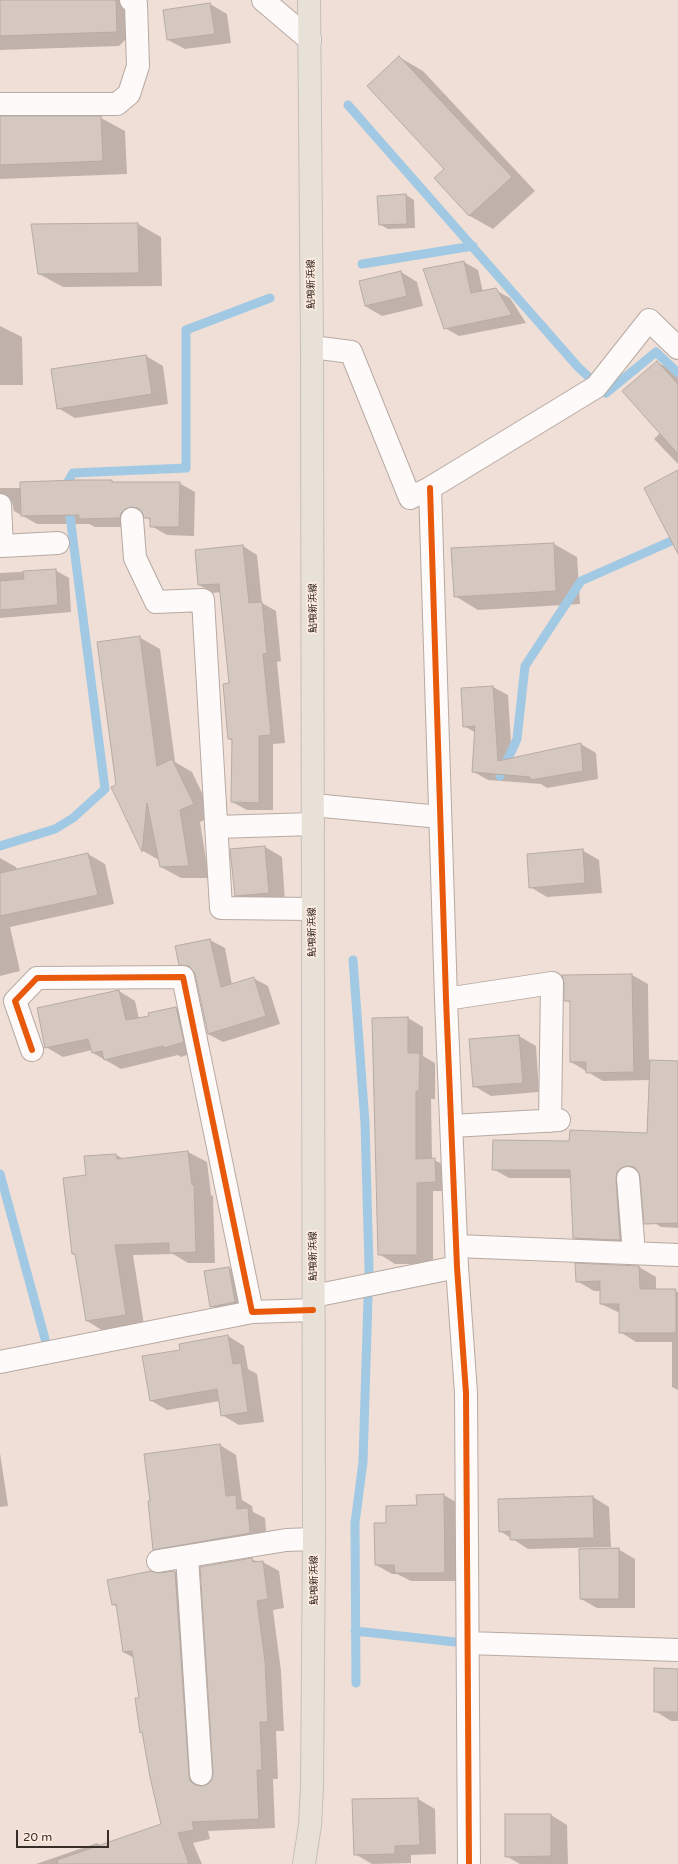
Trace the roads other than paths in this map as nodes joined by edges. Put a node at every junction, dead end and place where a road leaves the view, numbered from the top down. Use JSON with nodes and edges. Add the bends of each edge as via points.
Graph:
{"nodes":[{"id":1,"x":131,"y":0,"type":"edge"},
{"id":2,"x":262,"y":0,"type":"edge"},
{"id":3,"x":309,"y":0,"type":"edge"},
{"id":4,"x":310,"y":40,"type":"junction"},
{"id":5,"x":0,"y":104,"type":"edge"},
{"id":6,"x":312,"y":347,"type":"junction"},
{"id":7,"x":678,"y":348,"type":"edge"},
{"id":8,"x":430,"y":488,"type":"junction"},
{"id":9,"x":0,"y":505,"type":"edge"},
{"id":10,"x":132,"y":519,"type":"dead end"},
{"id":11,"x":58,"y":543,"type":"dead end"},
{"id":12,"x":1,"y":546,"type":"edge"},
{"id":13,"x":313,"y":814,"type":"junction"},
{"id":14,"x":440,"y":816,"type":"junction"},
{"id":15,"x":216,"y":827,"type":"junction"},
{"id":16,"x":312,"y":909,"type":"junction"},
{"id":17,"x":446,"y":999,"type":"junction"},
{"id":18,"x":32,"y":1050,"type":"dead end"},
{"id":19,"x":452,"y":1126,"type":"junction"},
{"id":20,"x":628,"y":1178,"type":"dead end"},
{"id":21,"x":634,"y":1253,"type":"junction"},
{"id":22,"x":678,"y":1255,"type":"edge"},
{"id":23,"x":457,"y":1257,"type":"junction"},
{"id":24,"x":313,"y":1303,"type":"junction"},
{"id":25,"x":252,"y":1312,"type":"junction"},
{"id":26,"x":0,"y":1362,"type":"edge"},
{"id":27,"x":314,"y":1539,"type":"junction"},
{"id":28,"x":187,"y":1557,"type":"junction"},
{"id":29,"x":158,"y":1561,"type":"dead end"},
{"id":30,"x":468,"y":1643,"type":"junction"},
{"id":31,"x":678,"y":1650,"type":"edge"},
{"id":32,"x":201,"y":1774,"type":"dead end"},
{"id":33,"x":304,"y":1864,"type":"edge"},
{"id":34,"x":469,"y":1864,"type":"edge"}],
"edges":[{"from":1,"to":5,"type":"street","via":[[136,4],[138,66],[128,94],[117,104]]},
{"from":2,"to":4,"type":"street"},
{"from":3,"to":4,"type":"main road","name":"鮎喰新浜線"},
{"from":4,"to":6,"type":"main road","name":"鮎喰新浜線"},
{"from":6,"to":8,"type":"street","via":[[351,352],[410,498]]},
{"from":6,"to":13,"type":"main road","name":"鮎喰新浜線"},
{"from":7,"to":8,"type":"street","via":[[649,320],[599,384]]},
{"from":8,"to":14,"type":"street"},
{"from":9,"to":12,"type":"street"},
{"from":10,"to":15,"type":"street","via":[[129,558],[156,602],[203,600]]},
{"from":11,"to":12,"type":"street"},
{"from":13,"to":14,"type":"street"},
{"from":13,"to":15,"type":"street"},
{"from":13,"to":16,"type":"main road","name":"鮎喰新浜線"},
{"from":14,"to":17,"type":"street"},
{"from":15,"to":16,"type":"street","via":[[221,908]]},
{"from":16,"to":24,"type":"main road","name":"鮎喰新浜線"},
{"from":17,"to":19,"type":"street"},
{"from":17,"to":19,"type":"street","via":[[552,983],[555,1120]]},
{"from":18,"to":25,"type":"street","via":[[16,1001],[37,978],[182,977]]},
{"from":19,"to":23,"type":"street"},
{"from":20,"to":21,"type":"street"},
{"from":21,"to":22,"type":"street"},
{"from":21,"to":23,"type":"street"},
{"from":23,"to":24,"type":"street"},
{"from":23,"to":30,"type":"street","via":[[466,1393]]},
{"from":24,"to":25,"type":"street"},
{"from":24,"to":27,"type":"main road","name":"鮎喰新浜線"},
{"from":25,"to":26,"type":"street"},
{"from":27,"to":28,"type":"street","via":[[286,1540]]},
{"from":27,"to":33,"type":"main road","name":"鮎喰新浜線","via":[[312,1787]]},
{"from":28,"to":29,"type":"street"},
{"from":28,"to":32,"type":"street"},
{"from":30,"to":31,"type":"street"},
{"from":30,"to":34,"type":"street"}]}
